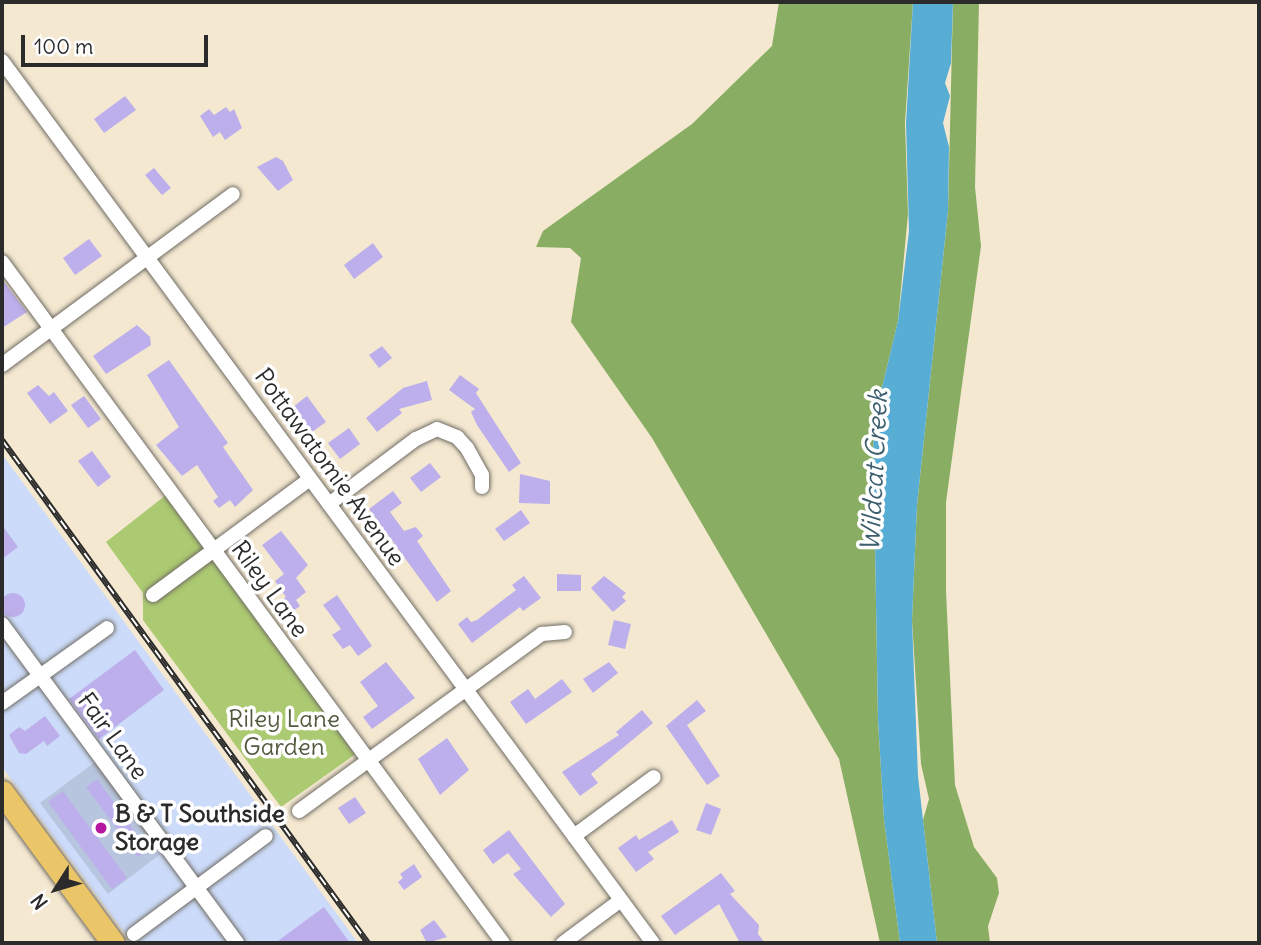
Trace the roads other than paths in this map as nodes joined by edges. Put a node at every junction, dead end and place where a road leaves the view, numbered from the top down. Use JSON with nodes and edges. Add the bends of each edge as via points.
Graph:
{"nodes":[{"id":1,"x":2,"y":61,"type":"edge"},
{"id":2,"x":233,"y":194,"type":"dead end"},
{"id":3,"x":147,"y":258,"type":"junction"},
{"id":4,"x":2,"y":262,"type":"edge"},
{"id":5,"x":51,"y":329,"type":"junction"},
{"id":6,"x":2,"y":365,"type":"edge"},
{"id":7,"x":310,"y":479,"type":"junction"},
{"id":8,"x":482,"y":487,"type":"dead end"},
{"id":9,"x":329,"y":504,"type":"junction"},
{"id":10,"x":213,"y":550,"type":"junction"},
{"id":11,"x":153,"y":595,"type":"dead end"},
{"id":12,"x":2,"y":624,"type":"edge"},
{"id":13,"x":107,"y":628,"type":"dead end"},
{"id":14,"x":565,"y":632,"type":"dead end"},
{"id":15,"x":40,"y":676,"type":"junction"},
{"id":16,"x":467,"y":690,"type":"junction"},
{"id":17,"x":2,"y":703,"type":"edge"},
{"id":18,"x":369,"y":761,"type":"junction"},
{"id":19,"x":654,"y":777,"type":"dead end"},
{"id":20,"x":2,"y":792,"type":"edge"},
{"id":21,"x":299,"y":811,"type":"dead end"},
{"id":22,"x":265,"y":836,"type":"dead end"},
{"id":23,"x":574,"y":836,"type":"junction"},
{"id":24,"x":196,"y":888,"type":"junction"},
{"id":25,"x":621,"y":900,"type":"junction"},
{"id":26,"x":124,"y":938,"type":"edge"},
{"id":27,"x":237,"y":943,"type":"edge"},
{"id":28,"x":503,"y":943,"type":"edge"},
{"id":29,"x":563,"y":943,"type":"edge"},
{"id":30,"x":653,"y":943,"type":"edge"}],
"edges":[{"from":1,"to":3,"type":"street","name":"Pottawatomie Avenue"},
{"from":2,"to":3,"type":"street"},
{"from":3,"to":5,"type":"street"},
{"from":3,"to":7,"type":"street","name":"Pottawatomie Avenue"},
{"from":4,"to":5,"type":"street","name":"Riley Lane"},
{"from":5,"to":6,"type":"street"},
{"from":5,"to":10,"type":"street","name":"Riley Lane"},
{"from":7,"to":9,"type":"street","name":"Pottawatomie Avenue"},
{"from":7,"to":10,"type":"street"},
{"from":8,"to":9,"type":"street","via":[[482,475],[467,448],[457,437],[437,429],[416,439]]},
{"from":9,"to":16,"type":"street","name":"Pottawatomie Avenue"},
{"from":10,"to":11,"type":"street"},
{"from":10,"to":18,"type":"street","name":"Riley Lane"},
{"from":12,"to":15,"type":"street","name":"Fair Lane"},
{"from":13,"to":15,"type":"street"},
{"from":14,"to":16,"type":"street","via":[[542,634]]},
{"from":15,"to":17,"type":"street"},
{"from":15,"to":24,"type":"street","name":"Fair Lane"},
{"from":16,"to":18,"type":"street"},
{"from":16,"to":23,"type":"street","name":"Pottawatomie Avenue"},
{"from":18,"to":21,"type":"street"},
{"from":18,"to":28,"type":"street","name":"Riley Lane"},
{"from":19,"to":23,"type":"street"},
{"from":20,"to":26,"type":"highway"},
{"from":22,"to":24,"type":"street"},
{"from":23,"to":25,"type":"street","name":"Pottawatomie Avenue"},
{"from":24,"to":26,"type":"street"},
{"from":24,"to":27,"type":"street","name":"Fair Lane"},
{"from":25,"to":29,"type":"street"},
{"from":25,"to":30,"type":"street","name":"Pottawatomie Avenue"}]}
